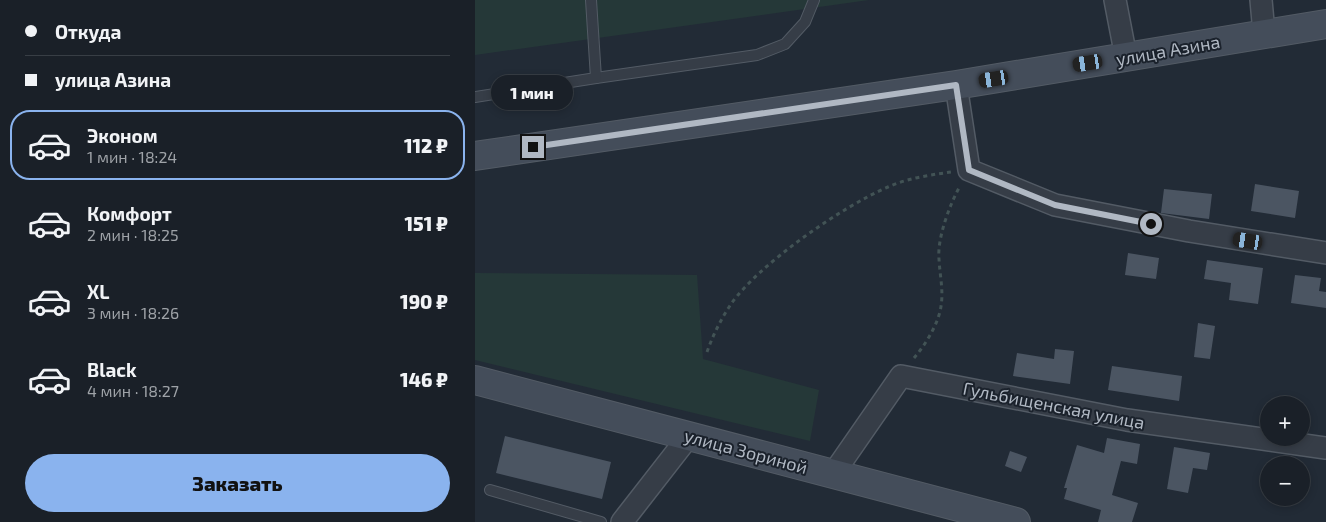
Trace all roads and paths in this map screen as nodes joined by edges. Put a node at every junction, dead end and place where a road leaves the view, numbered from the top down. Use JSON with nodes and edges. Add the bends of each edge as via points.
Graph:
{"nodes":[{"id":1,"x":591,"y":0,"type":"edge"},
{"id":2,"x":815,"y":0,"type":"edge"},
{"id":3,"x":1115,"y":0,"type":"edge"},
{"id":4,"x":1261,"y":0,"type":"edge"},
{"id":5,"x":1326,"y":24,"type":"edge"},
{"id":6,"x":1264,"y":33,"type":"junction"},
{"id":7,"x":1126,"y":57,"type":"junction"},
{"id":8,"x":596,"y":78,"type":"junction"},
{"id":9,"x":956,"y":85,"type":"junction"},
{"id":10,"x":475,"y":96,"type":"edge"},
{"id":11,"x":475,"y":156,"type":"edge"},
{"id":12,"x":969,"y":170,"type":"junction"},
{"id":13,"x":1326,"y":253,"type":"edge"},
{"id":14,"x":707,"y":352,"type":"dead end"},
{"id":15,"x":901,"y":376,"type":"junction"},
{"id":16,"x":475,"y":380,"type":"edge"},
{"id":17,"x":689,"y":436,"type":"junction"},
{"id":18,"x":1326,"y":448,"type":"edge"},
{"id":19,"x":833,"y":474,"type":"junction"},
{"id":20,"x":490,"y":490,"type":"dead end"},
{"id":21,"x":601,"y":522,"type":"edge"},
{"id":22,"x":622,"y":522,"type":"edge"},
{"id":23,"x":1016,"y":522,"type":"edge"}],
"edges":[{"from":1,"to":8,"type":"lane"},
{"from":2,"to":8,"type":"lane","via":[[805,22],[785,44],[757,56]]},
{"from":3,"to":7,"type":"street"},
{"from":4,"to":6,"type":"street"},
{"from":5,"to":6,"type":"main road","name":"улица Азина"},
{"from":6,"to":7,"type":"main road","name":"улица Азина"},
{"from":7,"to":9,"type":"main road","name":"улица Азина"},
{"from":8,"to":10,"type":"lane"},
{"from":9,"to":11,"type":"main road","name":"улица Азина"},
{"from":9,"to":12,"type":"street"},
{"from":12,"to":13,"type":"street","via":[[1055,205]]},
{"from":12,"to":14,"type":"path","via":[[929,175],[889,186],[849,207],[805,237],[765,269],[732,303],[715,329]]},
{"from":12,"to":15,"type":"path","via":[[945,222],[938,257],[943,291],[939,316],[925,343]]},
{"from":15,"to":18,"type":"street","name":"Гульбищенская улица","via":[[1127,420]]},
{"from":15,"to":19,"type":"street"},
{"from":16,"to":17,"type":"main road","name":"улица Зориной"},
{"from":17,"to":19,"type":"main road","name":"улица Зориной"},
{"from":17,"to":22,"type":"street"},
{"from":19,"to":23,"type":"main road","name":"улица Зориной"},
{"from":20,"to":21,"type":"lane"}]}
